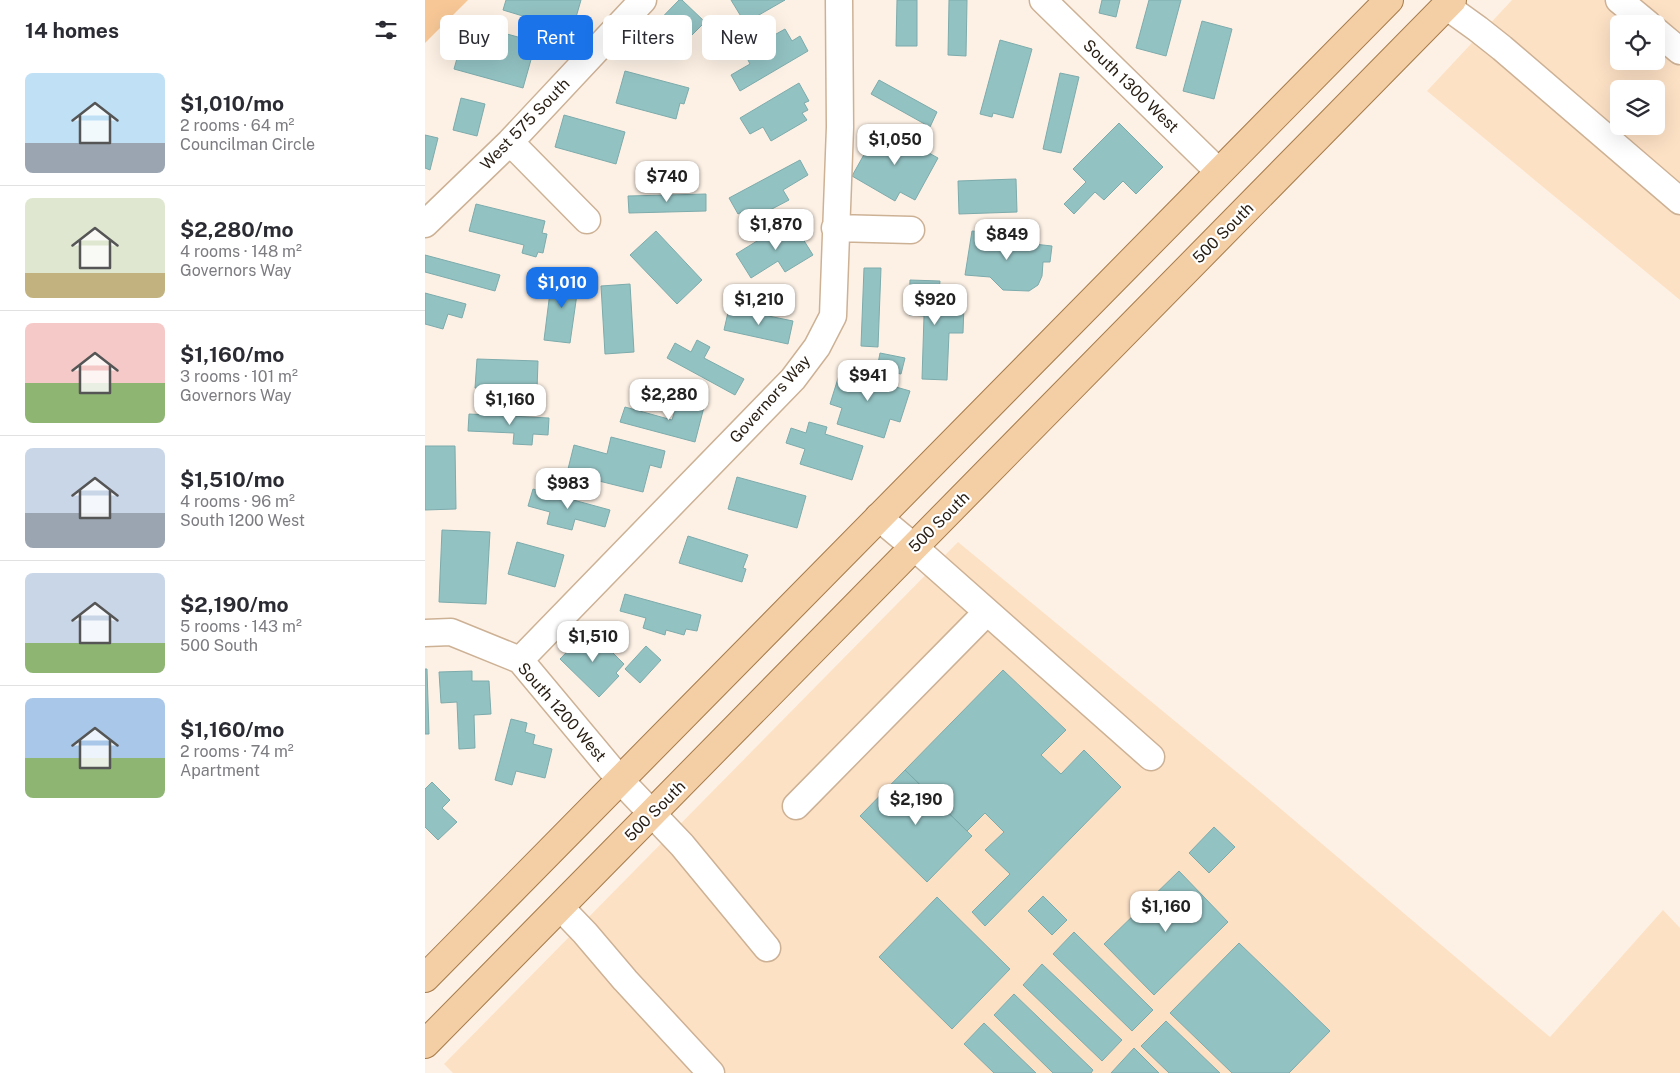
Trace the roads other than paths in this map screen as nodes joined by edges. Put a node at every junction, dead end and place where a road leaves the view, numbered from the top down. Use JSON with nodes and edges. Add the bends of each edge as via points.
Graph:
{"nodes":[{"id":1,"x":643,"y":0,"type":"edge"},
{"id":2,"x":839,"y":0,"type":"edge"},
{"id":3,"x":1043,"y":0,"type":"edge"},
{"id":4,"x":1389,"y":0,"type":"edge"},
{"id":5,"x":1619,"y":0,"type":"edge"},
{"id":6,"x":1449,"y":3,"type":"edge"},
{"id":7,"x":1637,"y":15,"type":"edge"},
{"id":8,"x":510,"y":142,"type":"junction"},
{"id":9,"x":1219,"y":172,"type":"junction"},
{"id":10,"x":1680,"y":201,"type":"edge"},
{"id":11,"x":587,"y":220,"type":"dead end"},
{"id":12,"x":425,"y":224,"type":"edge"},
{"id":13,"x":835,"y":228,"type":"junction"},
{"id":14,"x":911,"y":230,"type":"dead end"},
{"id":15,"x":878,"y":517,"type":"junction"},
{"id":16,"x":914,"y":547,"type":"junction"},
{"id":17,"x":987,"y":612,"type":"junction"},
{"id":18,"x":425,"y":633,"type":"edge"},
{"id":19,"x":520,"y":660,"type":"junction"},
{"id":20,"x":1151,"y":757,"type":"dead end"},
{"id":21,"x":621,"y":781,"type":"junction"},
{"id":22,"x":796,"y":806,"type":"dead end"},
{"id":23,"x":652,"y":814,"type":"junction"},
{"id":24,"x":560,"y":907,"type":"junction"},
{"id":25,"x":767,"y":948,"type":"dead end"},
{"id":26,"x":425,"y":978,"type":"edge"},
{"id":27,"x":425,"y":1044,"type":"edge"},
{"id":28,"x":711,"y":1073,"type":"edge"}],
"edges":[{"from":1,"to":8,"type":"street","name":"West 575 South"},
{"from":2,"to":13,"type":"street","name":"Governors Way","via":[[840,126]]},
{"from":3,"to":9,"type":"street","name":"South 1300 West"},
{"from":4,"to":9,"type":"main road"},
{"from":5,"to":7,"type":"street"},
{"from":6,"to":10,"type":"street"},
{"from":6,"to":16,"type":"main road","name":"500 South"},
{"from":8,"to":11,"type":"street"},
{"from":8,"to":12,"type":"street","name":"West 575 South"},
{"from":9,"to":15,"type":"main road"},
{"from":13,"to":14,"type":"street"},
{"from":13,"to":19,"type":"street","name":"Governors Way","via":[[833,316],[817,347],[793,379]]},
{"from":15,"to":16,"type":"street"},
{"from":15,"to":21,"type":"main road"},
{"from":16,"to":17,"type":"street"},
{"from":16,"to":23,"type":"main road","name":"500 South"},
{"from":17,"to":20,"type":"street"},
{"from":17,"to":22,"type":"street"},
{"from":18,"to":19,"type":"street","name":"South 1200 West","via":[[451,632]]},
{"from":19,"to":21,"type":"street","name":"South 1200 West"},
{"from":21,"to":23,"type":"street","name":"South 1200 West"},
{"from":21,"to":26,"type":"main road"},
{"from":23,"to":24,"type":"main road","name":"500 South"},
{"from":23,"to":25,"type":"street","name":"South 1200 West","via":[[682,845]]},
{"from":24,"to":27,"type":"main road","name":"500 South"},
{"from":24,"to":28,"type":"street"}]}
